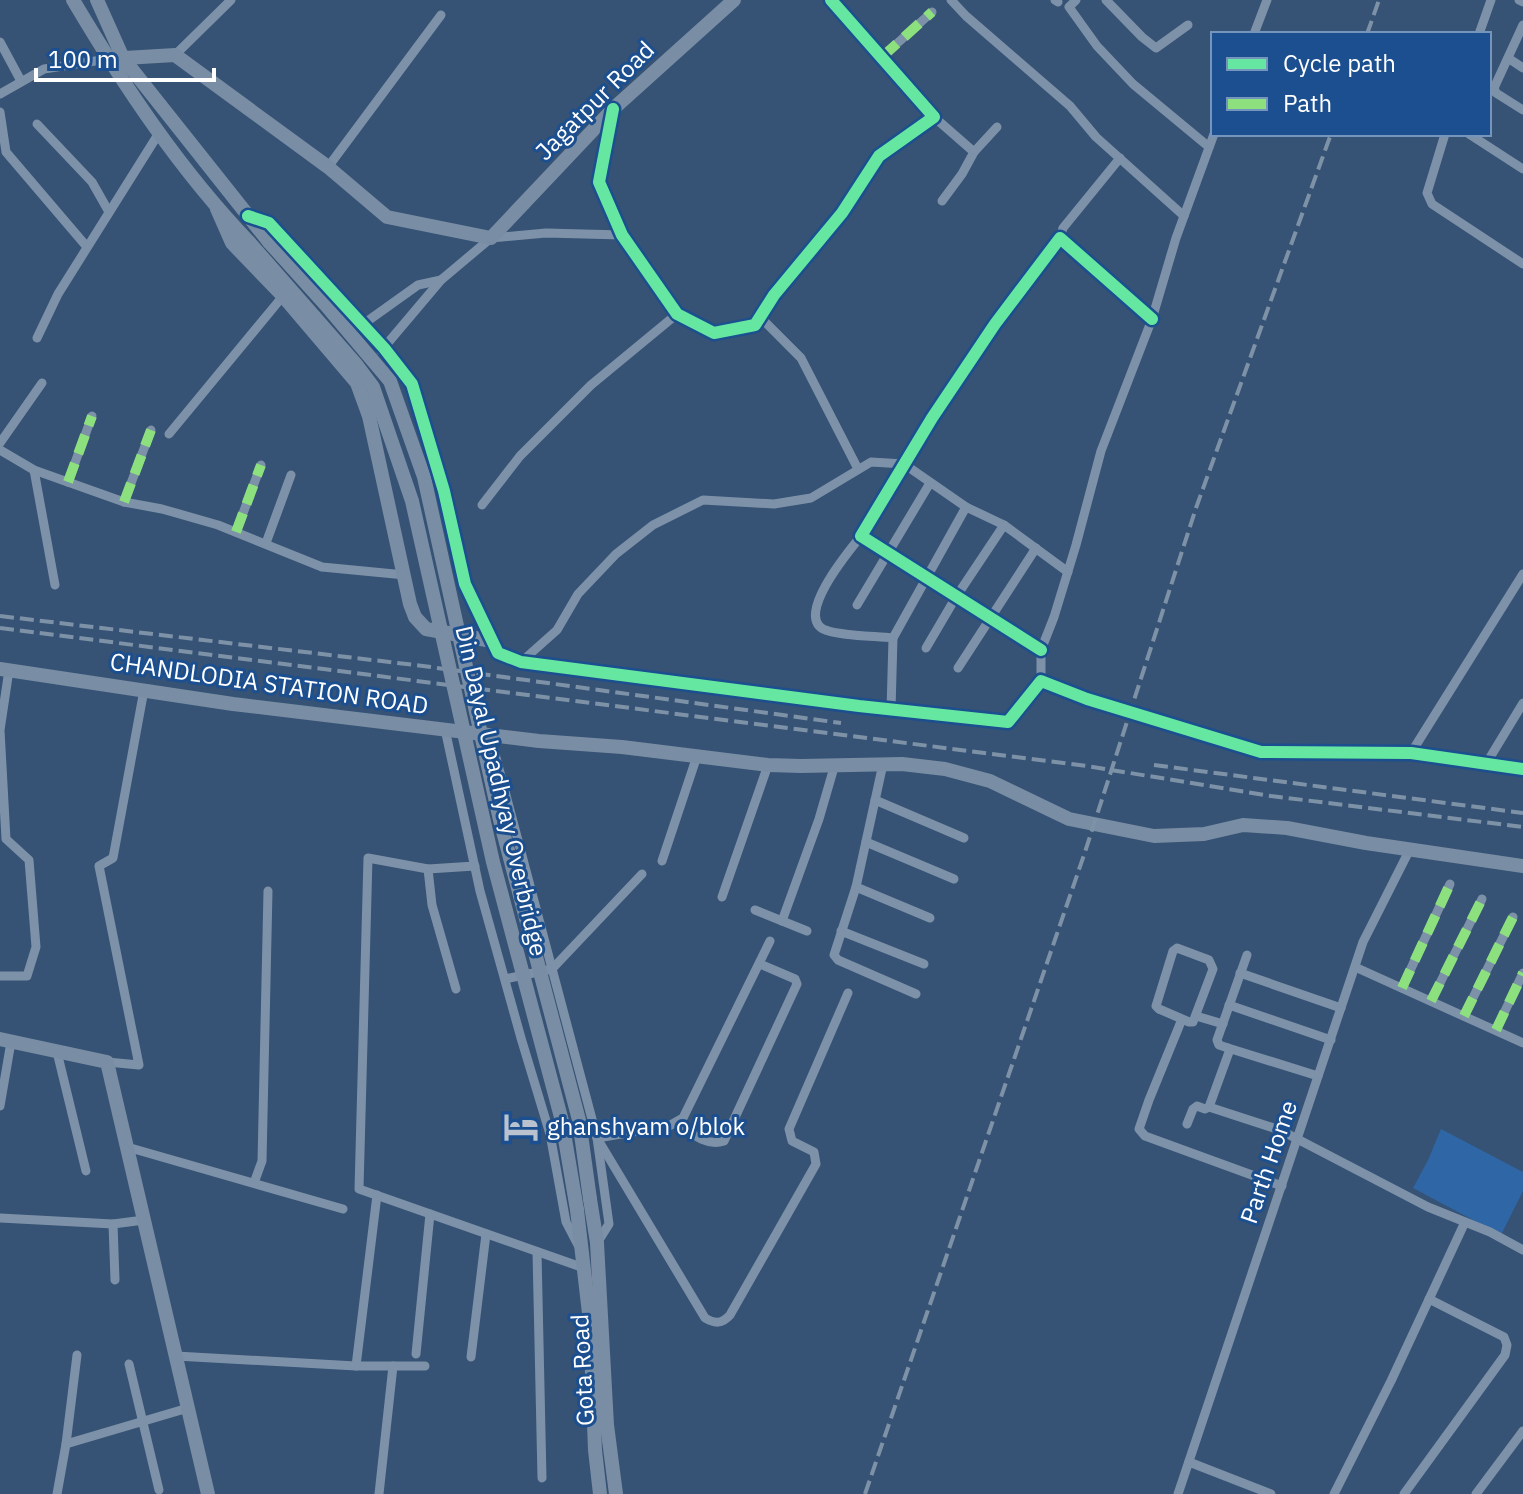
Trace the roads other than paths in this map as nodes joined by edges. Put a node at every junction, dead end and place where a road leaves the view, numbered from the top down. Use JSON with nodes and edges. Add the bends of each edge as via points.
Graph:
{"nodes":[{"id":1,"x":73,"y":0,"type":"edge"},
{"id":2,"x":97,"y":0,"type":"edge"},
{"id":3,"x":231,"y":0,"type":"edge"},
{"id":4,"x":734,"y":0,"type":"edge"},
{"id":5,"x":831,"y":0,"type":"edge"},
{"id":6,"x":951,"y":0,"type":"edge"},
{"id":7,"x":1076,"y":0,"type":"edge"},
{"id":8,"x":1106,"y":0,"type":"edge"},
{"id":9,"x":1267,"y":0,"type":"edge"},
{"id":10,"x":1491,"y":0,"type":"edge"},
{"id":11,"x":932,"y":12,"type":"dead end"},
{"id":12,"x":441,"y":15,"type":"dead end"},
{"id":13,"x":1188,"y":25,"type":"dead end"},
{"id":14,"x":1523,"y":25,"type":"edge"},
{"id":15,"x":1255,"y":32,"type":"edge"},
{"id":16,"x":1480,"y":32,"type":"edge"},
{"id":17,"x":0,"y":42,"type":"edge"},
{"id":18,"x":175,"y":55,"type":"junction"},
{"id":19,"x":882,"y":57,"type":"junction"},
{"id":20,"x":123,"y":58,"type":"junction"},
{"id":21,"x":1508,"y":58,"type":"junction"},
{"id":22,"x":108,"y":59,"type":"junction"},
{"id":23,"x":1523,"y":68,"type":"edge"},
{"id":24,"x":21,"y":81,"type":"junction"},
{"id":25,"x":0,"y":94,"type":"edge"},
{"id":26,"x":613,"y":109,"type":"junction"},
{"id":27,"x":1523,"y":110,"type":"edge"},
{"id":28,"x":0,"y":112,"type":"edge"},
{"id":29,"x":934,"y":117,"type":"junction"},
{"id":30,"x":37,"y":124,"type":"dead end"},
{"id":31,"x":997,"y":127,"type":"dead end"},
{"id":32,"x":159,"y":133,"type":"junction"},
{"id":33,"x":1213,"y":136,"type":"edge"},
{"id":34,"x":1444,"y":136,"type":"edge"},
{"id":35,"x":1472,"y":136,"type":"edge"},
{"id":36,"x":1209,"y":147,"type":"junction"},
{"id":37,"x":974,"y":152,"type":"junction"},
{"id":38,"x":1120,"y":158,"type":"junction"},
{"id":39,"x":328,"y":167,"type":"junction"},
{"id":40,"x":1523,"y":169,"type":"edge"},
{"id":41,"x":942,"y":201,"type":"dead end"},
{"id":42,"x":217,"y":209,"type":"junction"},
{"id":43,"x":109,"y":212,"type":"junction"},
{"id":44,"x":248,"y":216,"type":"junction"},
{"id":45,"x":1184,"y":216,"type":"junction"},
{"id":46,"x":622,"y":235,"type":"junction"},
{"id":47,"x":491,"y":238,"type":"junction"},
{"id":48,"x":1060,"y":238,"type":"junction"},
{"id":49,"x":87,"y":247,"type":"junction"},
{"id":50,"x":1523,"y":264,"type":"edge"},
{"id":51,"x":441,"y":280,"type":"junction"},
{"id":52,"x":283,"y":296,"type":"junction"},
{"id":53,"x":677,"y":314,"type":"junction"},
{"id":54,"x":760,"y":317,"type":"junction"},
{"id":55,"x":1152,"y":319,"type":"junction"},
{"id":56,"x":362,"y":325,"type":"junction"},
{"id":57,"x":37,"y":338,"type":"dead end"},
{"id":58,"x":384,"y":348,"type":"junction"},
{"id":59,"x":42,"y":383,"type":"dead end"},
{"id":60,"x":357,"y":383,"type":"junction"},
{"id":61,"x":92,"y":416,"type":"dead end"},
{"id":62,"x":151,"y":430,"type":"dead end"},
{"id":63,"x":169,"y":434,"type":"dead end"},
{"id":64,"x":0,"y":443,"type":"edge"},
{"id":65,"x":0,"y":450,"type":"edge"},
{"id":66,"x":904,"y":464,"type":"junction"},
{"id":67,"x":261,"y":465,"type":"dead end"},
{"id":68,"x":858,"y":469,"type":"junction"},
{"id":69,"x":34,"y":470,"type":"junction"},
{"id":70,"x":291,"y":475,"type":"dead end"},
{"id":71,"x":68,"y":482,"type":"junction"},
{"id":72,"x":930,"y":483,"type":"junction"},
{"id":73,"x":124,"y":502,"type":"junction"},
{"id":74,"x":482,"y":505,"type":"dead end"},
{"id":75,"x":966,"y":507,"type":"junction"},
{"id":76,"x":1004,"y":525,"type":"junction"},
{"id":77,"x":236,"y":532,"type":"junction"},
{"id":78,"x":861,"y":536,"type":"junction"},
{"id":79,"x":266,"y":543,"type":"junction"},
{"id":80,"x":1036,"y":548,"type":"junction"},
{"id":81,"x":887,"y":553,"type":"junction"},
{"id":82,"x":1068,"y":572,"type":"junction"},
{"id":83,"x":1523,"y":574,"type":"edge"},
{"id":84,"x":405,"y":575,"type":"junction"},
{"id":85,"x":926,"y":578,"type":"junction"},
{"id":86,"x":55,"y":585,"type":"dead end"},
{"id":87,"x":956,"y":597,"type":"junction"},
{"id":88,"x":857,"y":605,"type":"dead end"},
{"id":89,"x":991,"y":619,"type":"junction"},
{"id":90,"x":893,"y":638,"type":"junction"},
{"id":91,"x":492,"y":641,"type":"junction"},
{"id":92,"x":926,"y":648,"type":"dead end"},
{"id":93,"x":1041,"y":650,"type":"junction"},
{"id":94,"x":521,"y":662,"type":"junction"},
{"id":95,"x":958,"y":668,"type":"dead end"},
{"id":96,"x":5,"y":669,"type":"edge"},
{"id":97,"x":1041,"y":681,"type":"junction"},
{"id":98,"x":144,"y":690,"type":"junction"},
{"id":99,"x":1523,"y":703,"type":"edge"},
{"id":100,"x":891,"y":710,"type":"junction"},
{"id":101,"x":445,"y":729,"type":"junction"},
{"id":102,"x":490,"y":735,"type":"junction"},
{"id":103,"x":1411,"y":753,"type":"junction"},
{"id":104,"x":697,"y":756,"type":"junction"},
{"id":105,"x":835,"y":764,"type":"junction"},
{"id":106,"x":883,"y":764,"type":"junction"},
{"id":107,"x":1486,"y":764,"type":"junction"},
{"id":108,"x":768,"y":765,"type":"junction"},
{"id":109,"x":1523,"y":769,"type":"edge"},
{"id":110,"x":875,"y":800,"type":"junction"},
{"id":111,"x":964,"y":838,"type":"dead end"},
{"id":112,"x":866,"y":842,"type":"junction"},
{"id":113,"x":1410,"y":849,"type":"junction"},
{"id":114,"x":662,"y":861,"type":"dead end"},
{"id":115,"x":475,"y":866,"type":"junction"},
{"id":116,"x":1523,"y":866,"type":"edge"},
{"id":117,"x":428,"y":869,"type":"junction"},
{"id":118,"x":642,"y":874,"type":"dead end"},
{"id":119,"x":954,"y":879,"type":"dead end"},
{"id":120,"x":1450,"y":884,"type":"dead end"},
{"id":121,"x":856,"y":887,"type":"junction"},
{"id":122,"x":268,"y":891,"type":"dead end"},
{"id":123,"x":722,"y":897,"type":"dead end"},
{"id":124,"x":1482,"y":899,"type":"dead end"},
{"id":125,"x":755,"y":910,"type":"dead end"},
{"id":126,"x":1513,"y":917,"type":"dead end"},
{"id":127,"x":930,"y":918,"type":"dead end"},
{"id":128,"x":782,"y":921,"type":"junction"},
{"id":129,"x":807,"y":931,"type":"dead end"},
{"id":130,"x":841,"y":931,"type":"junction"},
{"id":131,"x":770,"y":941,"type":"dead end"},
{"id":132,"x":1247,"y":955,"type":"dead end"},
{"id":133,"x":760,"y":964,"type":"junction"},
{"id":134,"x":924,"y":964,"type":"dead end"},
{"id":135,"x":1355,"y":967,"type":"junction"},
{"id":136,"x":552,"y":969,"type":"junction"},
{"id":137,"x":1240,"y":973,"type":"junction"},
{"id":138,"x":1523,"y":973,"type":"edge"},
{"id":139,"x":0,"y":976,"type":"edge"},
{"id":140,"x":505,"y":979,"type":"junction"},
{"id":141,"x":1402,"y":988,"type":"junction"},
{"id":142,"x":456,"y":989,"type":"dead end"},
{"id":143,"x":848,"y":993,"type":"dead end"},
{"id":144,"x":916,"y":994,"type":"dead end"},
{"id":145,"x":1431,"y":1001,"type":"junction"},
{"id":146,"x":1229,"y":1005,"type":"junction"},
{"id":147,"x":1341,"y":1008,"type":"junction"},
{"id":148,"x":1196,"y":1016,"type":"junction"},
{"id":149,"x":1464,"y":1016,"type":"junction"},
{"id":150,"x":1180,"y":1024,"type":"dead end"},
{"id":151,"x":1223,"y":1024,"type":"junction"},
{"id":152,"x":1496,"y":1030,"type":"junction"},
{"id":153,"x":1331,"y":1040,"type":"junction"},
{"id":154,"x":6,"y":1041,"type":"edge"},
{"id":155,"x":1523,"y":1043,"type":"edge"},
{"id":156,"x":1228,"y":1048,"type":"junction"},
{"id":157,"x":57,"y":1052,"type":"junction"},
{"id":158,"x":107,"y":1062,"type":"junction"},
{"id":159,"x":1318,"y":1076,"type":"junction"},
{"id":160,"x":0,"y":1106,"type":"edge"},
{"id":161,"x":1209,"y":1107,"type":"junction"},
{"id":162,"x":677,"y":1123,"type":"junction"},
{"id":163,"x":1187,"y":1124,"type":"dead end"},
{"id":164,"x":597,"y":1138,"type":"junction"},
{"id":165,"x":1298,"y":1138,"type":"junction"},
{"id":166,"x":127,"y":1147,"type":"junction"},
{"id":167,"x":86,"y":1171,"type":"dead end"},
{"id":168,"x":254,"y":1183,"type":"junction"},
{"id":169,"x":1282,"y":1186,"type":"junction"},
{"id":170,"x":377,"y":1195,"type":"junction"},
{"id":171,"x":343,"y":1209,"type":"dead end"},
{"id":172,"x":430,"y":1214,"type":"junction"},
{"id":173,"x":0,"y":1218,"type":"edge"},
{"id":174,"x":144,"y":1220,"type":"junction"},
{"id":175,"x":1465,"y":1222,"type":"junction"},
{"id":176,"x":113,"y":1224,"type":"junction"},
{"id":177,"x":486,"y":1234,"type":"junction"},
{"id":178,"x":597,"y":1243,"type":"junction"},
{"id":179,"x":1523,"y":1250,"type":"edge"},
{"id":180,"x":582,"y":1251,"type":"junction"},
{"id":181,"x":537,"y":1252,"type":"junction"},
{"id":182,"x":584,"y":1268,"type":"junction"},
{"id":183,"x":115,"y":1280,"type":"dead end"},
{"id":184,"x":1429,"y":1299,"type":"junction"},
{"id":185,"x":416,"y":1354,"type":"dead end"},
{"id":186,"x":77,"y":1355,"type":"dead end"},
{"id":187,"x":176,"y":1356,"type":"junction"},
{"id":188,"x":471,"y":1357,"type":"dead end"},
{"id":189,"x":129,"y":1364,"type":"dead end"},
{"id":190,"x":356,"y":1366,"type":"junction"},
{"id":191,"x":393,"y":1366,"type":"junction"},
{"id":192,"x":425,"y":1366,"type":"dead end"},
{"id":193,"x":188,"y":1408,"type":"junction"},
{"id":194,"x":143,"y":1422,"type":"junction"},
{"id":195,"x":1523,"y":1431,"type":"edge"},
{"id":196,"x":66,"y":1444,"type":"junction"},
{"id":197,"x":1189,"y":1462,"type":"junction"},
{"id":198,"x":542,"y":1478,"type":"dead end"},
{"id":199,"x":159,"y":1490,"type":"dead end"},
{"id":200,"x":57,"y":1494,"type":"edge"},
{"id":201,"x":208,"y":1494,"type":"edge"},
{"id":202,"x":379,"y":1494,"type":"edge"},
{"id":203,"x":600,"y":1494,"type":"edge"},
{"id":204,"x":616,"y":1494,"type":"edge"},
{"id":205,"x":1178,"y":1494,"type":"edge"},
{"id":206,"x":1271,"y":1494,"type":"edge"},
{"id":207,"x":1334,"y":1494,"type":"edge"},
{"id":208,"x":1404,"y":1494,"type":"edge"},
{"id":209,"x":1476,"y":1494,"type":"edge"}],
"edges":[{"from":1,"to":22,"type":"street"},
{"from":2,"to":20,"type":"street"},
{"from":3,"to":18,"type":"street"},
{"from":4,"to":26,"type":"street","name":"Jagatpur Road"},
{"from":5,"to":19,"type":"street"},
{"from":6,"to":38,"type":"street"},
{"from":7,"to":36,"type":"street","via":[[1069,7],[1097,46],[1133,84]]},
{"from":8,"to":13,"type":"street","via":[[1156,48]]},
{"from":9,"to":15,"type":"street"},
{"from":10,"to":16,"type":"street"},
{"from":11,"to":19,"type":"street"},
{"from":12,"to":39,"type":"street"},
{"from":14,"to":21,"type":"street"},
{"from":17,"to":24,"type":"street"},
{"from":18,"to":20,"type":"street"},
{"from":18,"to":39,"type":"street"},
{"from":19,"to":29,"type":"street"},
{"from":20,"to":22,"type":"street"},
{"from":20,"to":44,"type":"street"},
{"from":21,"to":23,"type":"street"},
{"from":21,"to":27,"type":"street","via":[[1494,88]]},
{"from":22,"to":24,"type":"street","via":[[44,69]]},
{"from":22,"to":32,"type":"street"},
{"from":24,"to":25,"type":"street"},
{"from":26,"to":46,"type":"street","via":[[599,182]]},
{"from":26,"to":47,"type":"street","name":"Jagatpur Road"},
{"from":28,"to":49,"type":"street","via":[[6,152]]},
{"from":29,"to":37,"type":"street"},
{"from":29,"to":54,"type":"street","via":[[879,156],[842,213]]},
{"from":30,"to":43,"type":"street","via":[[92,182]]},
{"from":31,"to":37,"type":"street"},
{"from":32,"to":42,"type":"street"},
{"from":32,"to":43,"type":"street"},
{"from":33,"to":36,"type":"street"},
{"from":34,"to":50,"type":"street","via":[[1427,193],[1432,204]]},
{"from":35,"to":40,"type":"street"},
{"from":36,"to":45,"type":"street"},
{"from":37,"to":41,"type":"street"},
{"from":38,"to":45,"type":"street"},
{"from":38,"to":48,"type":"street"},
{"from":39,"to":47,"type":"street","via":[[387,217]]},
{"from":42,"to":52,"type":"street","via":[[232,243]]},
{"from":42,"to":180,"type":"street","name":"Din Dayal Upadhyay Overbridge","bridge":true,"via":[[373,387],[412,501],[493,862],[562,1121]]},
{"from":43,"to":49,"type":"street"},
{"from":44,"to":56,"type":"street","via":[[269,223]]},
{"from":44,"to":178,"type":"street","name":"Din Dayal Upadhyay Overbridge","bridge":true,"via":[[390,381],[424,477],[500,820],[579,1120]]},
{"from":45,"to":55,"type":"street"},
{"from":46,"to":47,"type":"street"},
{"from":46,"to":53,"type":"street"},
{"from":47,"to":51,"type":"street"},
{"from":48,"to":55,"type":"street"},
{"from":48,"to":66,"type":"street","via":[[995,324]]},
{"from":49,"to":57,"type":"street"},
{"from":51,"to":56,"type":"street","via":[[418,285]]},
{"from":51,"to":58,"type":"street"},
{"from":52,"to":60,"type":"street"},
{"from":52,"to":63,"type":"street"},
{"from":53,"to":54,"type":"street","via":[[714,333],[755,325]]},
{"from":53,"to":74,"type":"street","via":[[591,385],[520,456]]},
{"from":54,"to":68,"type":"street","via":[[801,358]]},
{"from":55,"to":82,"type":"street","via":[[1101,451]]},
{"from":56,"to":58,"type":"street"},
{"from":58,"to":60,"type":"street"},
{"from":58,"to":91,"type":"street","via":[[412,384],[465,584]]},
{"from":59,"to":64,"type":"street"},
{"from":60,"to":84,"type":"street"},
{"from":61,"to":71,"type":"street"},
{"from":62,"to":73,"type":"street"},
{"from":65,"to":69,"type":"street"},
{"from":66,"to":68,"type":"street","via":[[871,462]]},
{"from":66,"to":72,"type":"street"},
{"from":66,"to":78,"type":"street"},
{"from":67,"to":77,"type":"street"},
{"from":68,"to":94,"type":"street","via":[[811,498],[774,504],[703,500],[653,525],[616,554],[578,594],[557,630]]},
{"from":69,"to":71,"type":"street"},
{"from":69,"to":86,"type":"street"},
{"from":70,"to":79,"type":"street"},
{"from":71,"to":73,"type":"street"},
{"from":72,"to":75,"type":"street"},
{"from":72,"to":81,"type":"street"},
{"from":73,"to":77,"type":"street"},
{"from":75,"to":76,"type":"street"},
{"from":75,"to":85,"type":"street"},
{"from":76,"to":80,"type":"street"},
{"from":76,"to":87,"type":"street"},
{"from":77,"to":79,"type":"street"},
{"from":78,"to":81,"type":"street"},
{"from":78,"to":90,"type":"street","via":[[831,575],[816,622],[831,632]]},
{"from":79,"to":84,"type":"street","via":[[322,567]]},
{"from":80,"to":82,"type":"street"},
{"from":80,"to":89,"type":"street"},
{"from":81,"to":85,"type":"street"},
{"from":81,"to":88,"type":"street"},
{"from":82,"to":93,"type":"street"},
{"from":83,"to":103,"type":"street"},
{"from":84,"to":91,"type":"street","via":[[415,617],[426,629]]},
{"from":85,"to":87,"type":"street"},
{"from":85,"to":90,"type":"street"},
{"from":87,"to":89,"type":"street"},
{"from":87,"to":92,"type":"street"},
{"from":89,"to":93,"type":"street"},
{"from":89,"to":95,"type":"street"},
{"from":90,"to":100,"type":"street"},
{"from":91,"to":94,"type":"street","via":[[498,653]]},
{"from":93,"to":97,"type":"street"},
{"from":94,"to":100,"type":"street"},
{"from":96,"to":98,"type":"street","name":"CHANDLODIA STATION ROAD"},
{"from":96,"to":139,"type":"street","via":[[0,730],[6,839],[29,860],[36,947],[27,976]]},
{"from":97,"to":100,"type":"street","via":[[1008,722]]},
{"from":97,"to":103,"type":"street","via":[[1261,752]]},
{"from":98,"to":101,"type":"street","name":"CHANDLODIA STATION ROAD"},
{"from":98,"to":158,"type":"street","via":[[113,858],[99,866],[139,1065]]},
{"from":99,"to":107,"type":"street"},
{"from":101,"to":102,"type":"street","name":"CHANDLODIA STATION ROAD"},
{"from":101,"to":115,"type":"street"},
{"from":102,"to":104,"type":"street","name":"CHANDLODIA STATION ROAD"},
{"from":102,"to":136,"type":"street"},
{"from":103,"to":107,"type":"street"},
{"from":104,"to":108,"type":"street","name":"CHANDLODIA STATION ROAD"},
{"from":104,"to":114,"type":"street"},
{"from":105,"to":106,"type":"street","name":"CHANDLODIA STATION ROAD"},
{"from":105,"to":108,"type":"street","name":"CHANDLODIA STATION ROAD"},
{"from":105,"to":128,"type":"street"},
{"from":106,"to":110,"type":"street"},
{"from":106,"to":113,"type":"street","name":"CHANDLODIA STATION ROAD","via":[[945,769],[990,781],[1069,819],[1154,836],[1204,834],[1243,825]]},
{"from":107,"to":109,"type":"street"},
{"from":108,"to":123,"type":"street"},
{"from":110,"to":111,"type":"street"},
{"from":110,"to":112,"type":"street"},
{"from":112,"to":119,"type":"street"},
{"from":112,"to":121,"type":"street"},
{"from":113,"to":116,"type":"street","name":"CHANDLODIA STATION ROAD"},
{"from":113,"to":135,"type":"street","name":"Parth Home"},
{"from":115,"to":117,"type":"street"},
{"from":115,"to":140,"type":"street"},
{"from":117,"to":142,"type":"street","via":[[432,905]]},
{"from":117,"to":170,"type":"street","via":[[368,858],[359,1189]]},
{"from":118,"to":136,"type":"street"},
{"from":120,"to":141,"type":"street"},
{"from":121,"to":127,"type":"street"},
{"from":121,"to":130,"type":"street"},
{"from":122,"to":168,"type":"street","via":[[262,1161]]},
{"from":124,"to":145,"type":"street"},
{"from":125,"to":128,"type":"street"},
{"from":126,"to":149,"type":"street"},
{"from":128,"to":129,"type":"street"},
{"from":130,"to":134,"type":"street"},
{"from":130,"to":144,"type":"street","via":[[834,951],[838,960]]},
{"from":131,"to":133,"type":"street"},
{"from":132,"to":137,"type":"street"},
{"from":133,"to":162,"type":"street"},
{"from":133,"to":162,"type":"street","via":[[797,984],[724,1141],[711,1143]]},
{"from":135,"to":141,"type":"street"},
{"from":135,"to":147,"type":"street","name":"Parth Home"},
{"from":136,"to":140,"type":"street"},
{"from":136,"to":164,"type":"street"},
{"from":137,"to":146,"type":"street"},
{"from":137,"to":147,"type":"street"},
{"from":138,"to":152,"type":"street"},
{"from":140,"to":180,"type":"street","via":[[550,1134],[566,1222]]},
{"from":141,"to":145,"type":"street"},
{"from":143,"to":164,"type":"street","via":[[789,1129],[792,1141],[814,1152],[816,1164],[726,1320],[705,1318]]},
{"from":145,"to":149,"type":"street"},
{"from":146,"to":151,"type":"street"},
{"from":146,"to":153,"type":"street"},
{"from":147,"to":153,"type":"street","name":"Parth Home"},
{"from":148,"to":148,"type":"street","via":[[1189,1022],[1156,1006],[1177,948],[1209,960],[1213,969]]},
{"from":148,"to":151,"type":"street"},
{"from":149,"to":152,"type":"street"},
{"from":150,"to":169,"type":"street","via":[[1139,1129],[1145,1136]]},
{"from":151,"to":156,"type":"street","via":[[1217,1040]]},
{"from":152,"to":155,"type":"street"},
{"from":153,"to":159,"type":"street","name":"Parth Home"},
{"from":154,"to":157,"type":"street"},
{"from":154,"to":160,"type":"street"},
{"from":156,"to":159,"type":"street"},
{"from":156,"to":161,"type":"street"},
{"from":157,"to":158,"type":"street"},
{"from":157,"to":167,"type":"street"},
{"from":158,"to":166,"type":"street"},
{"from":159,"to":165,"type":"street","name":"Parth Home"},
{"from":161,"to":163,"type":"street","via":[[1193,1109]]},
{"from":161,"to":165,"type":"street"},
{"from":162,"to":164,"type":"street"},
{"from":164,"to":178,"type":"street","via":[[609,1224]]},
{"from":165,"to":169,"type":"street","name":"Parth Home"},
{"from":165,"to":175,"type":"street"},
{"from":166,"to":168,"type":"street"},
{"from":166,"to":174,"type":"street"},
{"from":168,"to":171,"type":"street"},
{"from":169,"to":197,"type":"street","name":"Parth Home"},
{"from":170,"to":172,"type":"street"},
{"from":170,"to":190,"type":"street"},
{"from":172,"to":177,"type":"street"},
{"from":172,"to":185,"type":"street"},
{"from":173,"to":176,"type":"street"},
{"from":174,"to":176,"type":"street"},
{"from":174,"to":187,"type":"street"},
{"from":175,"to":179,"type":"street"},
{"from":175,"to":184,"type":"street"},
{"from":176,"to":183,"type":"street"},
{"from":177,"to":181,"type":"street"},
{"from":177,"to":188,"type":"street"},
{"from":178,"to":204,"type":"street","name":"Gota Road"},
{"from":180,"to":182,"type":"street","name":"Gota Road"},
{"from":181,"to":182,"type":"street"},
{"from":181,"to":198,"type":"street"},
{"from":182,"to":203,"type":"street","name":"Gota Road"},
{"from":184,"to":207,"type":"street"},
{"from":184,"to":208,"type":"street","via":[[1504,1337],[1507,1345],[1505,1355]]},
{"from":186,"to":196,"type":"street"},
{"from":187,"to":190,"type":"street"},
{"from":187,"to":193,"type":"street"},
{"from":189,"to":194,"type":"street"},
{"from":190,"to":191,"type":"street"},
{"from":191,"to":192,"type":"street"},
{"from":191,"to":202,"type":"street"},
{"from":193,"to":194,"type":"street"},
{"from":193,"to":201,"type":"street"},
{"from":194,"to":196,"type":"street"},
{"from":194,"to":199,"type":"street"},
{"from":195,"to":209,"type":"street"},
{"from":196,"to":200,"type":"street"},
{"from":197,"to":205,"type":"street","name":"Parth Home"},
{"from":197,"to":206,"type":"street"}]}
